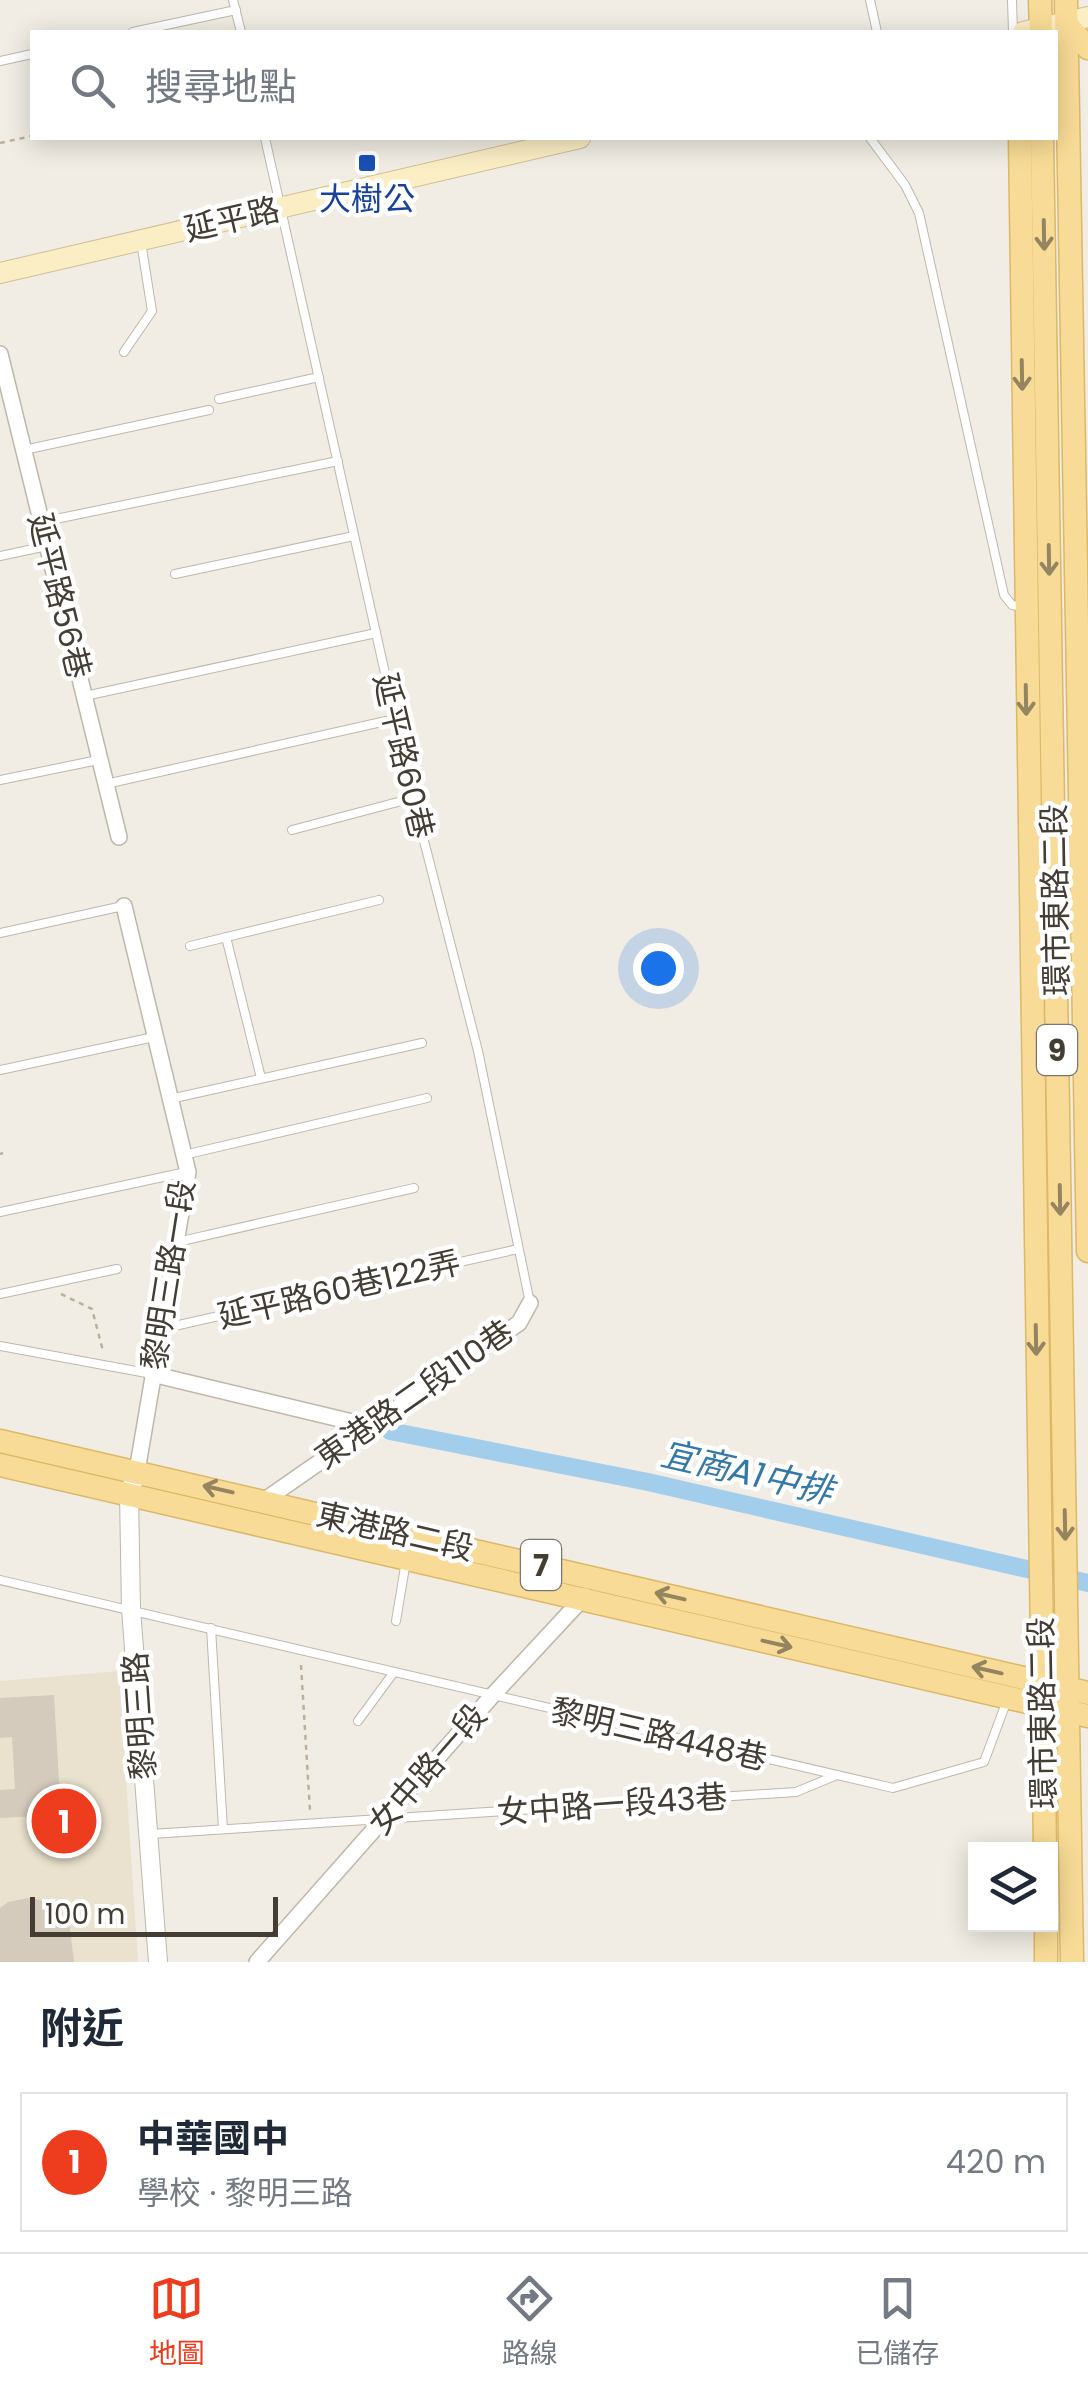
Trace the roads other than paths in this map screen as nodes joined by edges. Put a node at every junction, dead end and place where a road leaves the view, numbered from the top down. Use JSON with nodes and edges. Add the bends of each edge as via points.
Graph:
{"nodes":[{"id":1,"x":233,"y":0,"type":"edge"},
{"id":2,"x":870,"y":0,"type":"edge"},
{"id":3,"x":1012,"y":0,"type":"edge"},
{"id":4,"x":1040,"y":0,"type":"edge"},
{"id":5,"x":236,"y":10,"type":"junction"},
{"id":6,"x":1073,"y":14,"type":"edge"},
{"id":7,"x":142,"y":30,"type":"edge"},
{"id":8,"x":241,"y":30,"type":"edge"},
{"id":9,"x":877,"y":30,"type":"edge"},
{"id":10,"x":1013,"y":30,"type":"edge"},
{"id":11,"x":1036,"y":30,"type":"edge"},
{"id":12,"x":1038,"y":30,"type":"edge"},
{"id":13,"x":1088,"y":48,"type":"edge"},
{"id":14,"x":30,"y":54,"type":"edge"},
{"id":15,"x":0,"y":61,"type":"edge"},
{"id":16,"x":265,"y":140,"type":"edge"},
{"id":17,"x":571,"y":140,"type":"edge"},
{"id":18,"x":872,"y":140,"type":"edge"},
{"id":19,"x":1020,"y":140,"type":"edge"},
{"id":20,"x":1042,"y":140,"type":"edge"},
{"id":21,"x":280,"y":208,"type":"junction"},
{"id":22,"x":140,"y":240,"type":"junction"},
{"id":23,"x":0,"y":273,"type":"edge"},
{"id":24,"x":124,"y":352,"type":"dead end"},
{"id":25,"x":0,"y":354,"type":"edge"},
{"id":26,"x":320,"y":377,"type":"junction"},
{"id":27,"x":219,"y":399,"type":"dead end"},
{"id":28,"x":209,"y":410,"type":"dead end"},
{"id":29,"x":24,"y":450,"type":"junction"},
{"id":30,"x":338,"y":461,"type":"junction"},
{"id":31,"x":42,"y":522,"type":"junction"},
{"id":32,"x":354,"y":536,"type":"junction"},
{"id":33,"x":48,"y":546,"type":"junction"},
{"id":34,"x":0,"y":556,"type":"edge"},
{"id":35,"x":175,"y":574,"type":"dead end"},
{"id":36,"x":1083,"y":605,"type":"edge"},
{"id":37,"x":1024,"y":608,"type":"junction"},
{"id":38,"x":1050,"y":609,"type":"junction"},
{"id":39,"x":376,"y":633,"type":"junction"},
{"id":40,"x":84,"y":696,"type":"junction"},
{"id":41,"x":395,"y":719,"type":"junction"},
{"id":42,"x":100,"y":759,"type":"junction"},
{"id":43,"x":0,"y":780,"type":"edge"},
{"id":44,"x":106,"y":784,"type":"junction"},
{"id":45,"x":413,"y":798,"type":"junction"},
{"id":46,"x":292,"y":830,"type":"dead end"},
{"id":47,"x":120,"y":838,"type":"dead end"},
{"id":48,"x":380,"y":900,"type":"dead end"},
{"id":49,"x":124,"y":906,"type":"joint"},
{"id":50,"x":0,"y":933,"type":"edge"},
{"id":51,"x":226,"y":937,"type":"junction"},
{"id":52,"x":190,"y":946,"type":"dead end"},
{"id":53,"x":154,"y":1037,"type":"junction"},
{"id":54,"x":422,"y":1044,"type":"dead end"},
{"id":55,"x":0,"y":1070,"type":"edge"},
{"id":56,"x":261,"y":1078,"type":"junction"},
{"id":57,"x":427,"y":1098,"type":"dead end"},
{"id":58,"x":170,"y":1100,"type":"junction"},
{"id":59,"x":1033,"y":1132,"type":"junction"},
{"id":60,"x":1058,"y":1132,"type":"junction"},
{"id":61,"x":1087,"y":1132,"type":"edge"},
{"id":62,"x":186,"y":1164,"type":"junction"},
{"id":63,"x":414,"y":1188,"type":"dead end"},
{"id":64,"x":0,"y":1212,"type":"edge"},
{"id":65,"x":176,"y":1242,"type":"junction"},
{"id":66,"x":518,"y":1249,"type":"junction"},
{"id":67,"x":1088,"y":1251,"type":"edge"},
{"id":68,"x":117,"y":1269,"type":"dead end"},
{"id":69,"x":0,"y":1294,"type":"edge"},
{"id":70,"x":530,"y":1304,"type":"joint"},
{"id":71,"x":160,"y":1329,"type":"junction"},
{"id":72,"x":0,"y":1346,"type":"edge"},
{"id":73,"x":152,"y":1374,"type":"junction"},
{"id":74,"x":369,"y":1426,"type":"junction"},
{"id":75,"x":0,"y":1441,"type":"edge"},
{"id":76,"x":0,"y":1465,"type":"edge"},
{"id":77,"x":137,"y":1471,"type":"junction"},
{"id":78,"x":129,"y":1494,"type":"junction"},
{"id":79,"x":265,"y":1500,"type":"junction"},
{"id":80,"x":259,"y":1525,"type":"junction"},
{"id":81,"x":406,"y":1559,"type":"junction"},
{"id":82,"x":0,"y":1580,"type":"edge"},
{"id":83,"x":602,"y":1580,"type":"junction"},
{"id":84,"x":582,"y":1599,"type":"junction"},
{"id":85,"x":131,"y":1610,"type":"junction"},
{"id":86,"x":396,"y":1621,"type":"dead end"},
{"id":87,"x":211,"y":1628,"type":"junction"},
{"id":88,"x":394,"y":1672,"type":"junction"},
{"id":89,"x":1042,"y":1694,"type":"junction"},
{"id":90,"x":492,"y":1696,"type":"junction"},
{"id":91,"x":1008,"y":1697,"type":"junction"},
{"id":92,"x":1079,"y":1702,"type":"edge"},
{"id":93,"x":358,"y":1721,"type":"dead end"},
{"id":94,"x":836,"y":1775,"type":"junction"},
{"id":95,"x":384,"y":1818,"type":"junction"},
{"id":96,"x":223,"y":1829,"type":"junction"},
{"id":97,"x":147,"y":1834,"type":"junction"},
{"id":98,"x":1079,"y":1841,"type":"edge"},
{"id":99,"x":1045,"y":1842,"type":"edge"},
{"id":100,"x":1046,"y":1932,"type":"edge"},
{"id":101,"x":158,"y":1962,"type":"edge"},
{"id":102,"x":257,"y":1962,"type":"edge"},
{"id":103,"x":1046,"y":1962,"type":"edge"},
{"id":104,"x":1072,"y":1962,"type":"edge"}],
"edges":[{"from":1,"to":5,"type":"lane"},
{"from":2,"to":9,"type":"lane"},
{"from":3,"to":10,"type":"lane"},
{"from":4,"to":11,"type":"main road"},
{"from":5,"to":7,"type":"lane"},
{"from":5,"to":8,"type":"lane"},
{"from":6,"to":12,"type":"main road"},
{"from":6,"to":13,"type":"main road"},
{"from":6,"to":36,"type":"main road","name":"環市東路二段","number":"9"},
{"from":14,"to":15,"type":"lane"},
{"from":16,"to":21,"type":"lane","name":"延平路60巷"},
{"from":17,"to":21,"type":"main road","name":"延平路"},
{"from":18,"to":37,"type":"lane","via":[[918,213],[1004,595]]},
{"from":19,"to":37,"type":"main road","name":"環市東路二段","number":"9","one_way":true},
{"from":20,"to":38,"type":"main road","name":"環市東路二段","number":"9","one_way":true},
{"from":21,"to":22,"type":"main road","name":"延平路"},
{"from":21,"to":26,"type":"lane","name":"延平路60巷"},
{"from":22,"to":23,"type":"main road","name":"延平路"},
{"from":22,"to":24,"type":"lane","via":[[152,311]]},
{"from":25,"to":29,"type":"street","name":"延平路56巷"},
{"from":26,"to":27,"type":"lane"},
{"from":26,"to":30,"type":"lane","name":"延平路60巷"},
{"from":28,"to":29,"type":"lane"},
{"from":29,"to":31,"type":"street","name":"延平路56巷"},
{"from":30,"to":31,"type":"lane"},
{"from":30,"to":32,"type":"lane","name":"延平路60巷"},
{"from":31,"to":33,"type":"street","name":"延平路56巷"},
{"from":32,"to":35,"type":"lane"},
{"from":32,"to":39,"type":"lane","name":"延平路60巷"},
{"from":33,"to":34,"type":"lane"},
{"from":33,"to":40,"type":"street","name":"延平路56巷"},
{"from":36,"to":38,"type":"lane"},
{"from":36,"to":61,"type":"main road","name":"環市東路二段","number":"9"},
{"from":37,"to":38,"type":"lane"},
{"from":37,"to":59,"type":"main road","name":"環市東路二段","number":"9","one_way":true},
{"from":38,"to":60,"type":"main road","name":"環市東路二段","number":"9"},
{"from":39,"to":40,"type":"lane"},
{"from":39,"to":41,"type":"lane","name":"延平路60巷"},
{"from":40,"to":42,"type":"street","name":"延平路56巷"},
{"from":41,"to":44,"type":"lane"},
{"from":41,"to":45,"type":"lane","name":"延平路60巷"},
{"from":42,"to":43,"type":"lane"},
{"from":42,"to":44,"type":"street","name":"延平路56巷"},
{"from":44,"to":47,"type":"street","name":"延平路56巷"},
{"from":45,"to":46,"type":"lane"},
{"from":45,"to":66,"type":"lane","name":"延平路60巷","via":[[478,1051]]},
{"from":48,"to":51,"type":"lane"},
{"from":49,"to":50,"type":"lane"},
{"from":49,"to":53,"type":"street","name":"黎明三路一段"},
{"from":51,"to":52,"type":"lane"},
{"from":51,"to":56,"type":"lane"},
{"from":53,"to":55,"type":"lane"},
{"from":53,"to":58,"type":"street","name":"黎明三路一段"},
{"from":54,"to":56,"type":"lane"},
{"from":56,"to":58,"type":"lane"},
{"from":57,"to":62,"type":"lane"},
{"from":58,"to":62,"type":"street","name":"黎明三路一段"},
{"from":59,"to":60,"type":"main road"},
{"from":59,"to":89,"type":"main road","name":"環市東路二段","number":"9","one_way":true},
{"from":60,"to":61,"type":"main road"},
{"from":60,"to":92,"type":"main road","name":"環市東路二段","number":"9","one_way":true},
{"from":61,"to":67,"type":"main road","name":"環市東路二段","number":"9"},
{"from":62,"to":64,"type":"lane"},
{"from":62,"to":65,"type":"street","name":"黎明三路一段"},
{"from":63,"to":65,"type":"lane"},
{"from":65,"to":71,"type":"street","name":"黎明三路一段"},
{"from":66,"to":70,"type":"lane","name":"延平路60巷"},
{"from":66,"to":71,"type":"lane","name":"延平路60巷122弄"},
{"from":68,"to":69,"type":"lane"},
{"from":70,"to":74,"type":"street","name":"東港路二段110巷","via":[[519,1323]]},
{"from":71,"to":73,"type":"street","name":"黎明三路一段"},
{"from":72,"to":73,"type":"lane"},
{"from":73,"to":74,"type":"street"},
{"from":73,"to":77,"type":"street","name":"黎明三路一段"},
{"from":74,"to":79,"type":"street","name":"東港路二段110巷"},
{"from":75,"to":77,"type":"main road","name":"東港路二段","number":"7"},
{"from":76,"to":78,"type":"main road","name":"東港路二段","number":"7"},
{"from":77,"to":78,"type":"street","name":"黎明三路"},
{"from":79,"to":77,"type":"main road","name":"東港路二段","number":"7","one_way":true},
{"from":78,"to":80,"type":"main road","name":"東港路二段","number":"7"},
{"from":78,"to":85,"type":"street","name":"黎明三路"},
{"from":79,"to":80,"type":"street"},
{"from":79,"to":83,"type":"main road","name":"東港路二段","number":"7"},
{"from":80,"to":81,"type":"main road","name":"東港路二段","number":"7"},
{"from":81,"to":84,"type":"main road","name":"東港路二段","number":"7"},
{"from":81,"to":86,"type":"lane"},
{"from":82,"to":85,"type":"lane","name":"黎明三路448巷"},
{"from":83,"to":84,"type":"street","name":"女中路一段"},
{"from":89,"to":83,"type":"main road","name":"東港路二段","number":"7","one_way":true},
{"from":84,"to":90,"type":"street","name":"女中路一段"},
{"from":84,"to":91,"type":"main road","name":"東港路二段","number":"7","one_way":true},
{"from":85,"to":87,"type":"lane","name":"黎明三路448巷"},
{"from":85,"to":97,"type":"street","name":"黎明三路"},
{"from":87,"to":88,"type":"lane","name":"黎明三路448巷"},
{"from":87,"to":96,"type":"lane"},
{"from":88,"to":90,"type":"lane","name":"黎明三路448巷"},
{"from":88,"to":93,"type":"lane"},
{"from":89,"to":91,"type":"main road","name":"東港路二段","number":"7"},
{"from":89,"to":92,"type":"main road","name":"東港路二段","number":"7"},
{"from":89,"to":99,"type":"main road","name":"環市東路二段","number":"9"},
{"from":90,"to":94,"type":"lane","name":"黎明三路448巷"},
{"from":90,"to":95,"type":"street","name":"女中路一段"},
{"from":91,"to":94,"type":"lane","name":"黎明三路448巷","via":[[984,1762],[894,1788]]},
{"from":92,"to":98,"type":"main road","name":"環市東路二段","number":"9"},
{"from":94,"to":95,"type":"lane","name":"女中路一段43巷","via":[[796,1792]]},
{"from":95,"to":96,"type":"lane","name":"女中路一段43巷"},
{"from":95,"to":102,"type":"street","name":"女中路一段"},
{"from":96,"to":97,"type":"lane","name":"女中路一段43巷"},
{"from":97,"to":101,"type":"street","name":"黎明三路"},
{"from":98,"to":104,"type":"main road","name":"環市東路二段","number":"9"},
{"from":100,"to":103,"type":"main road"}]}
